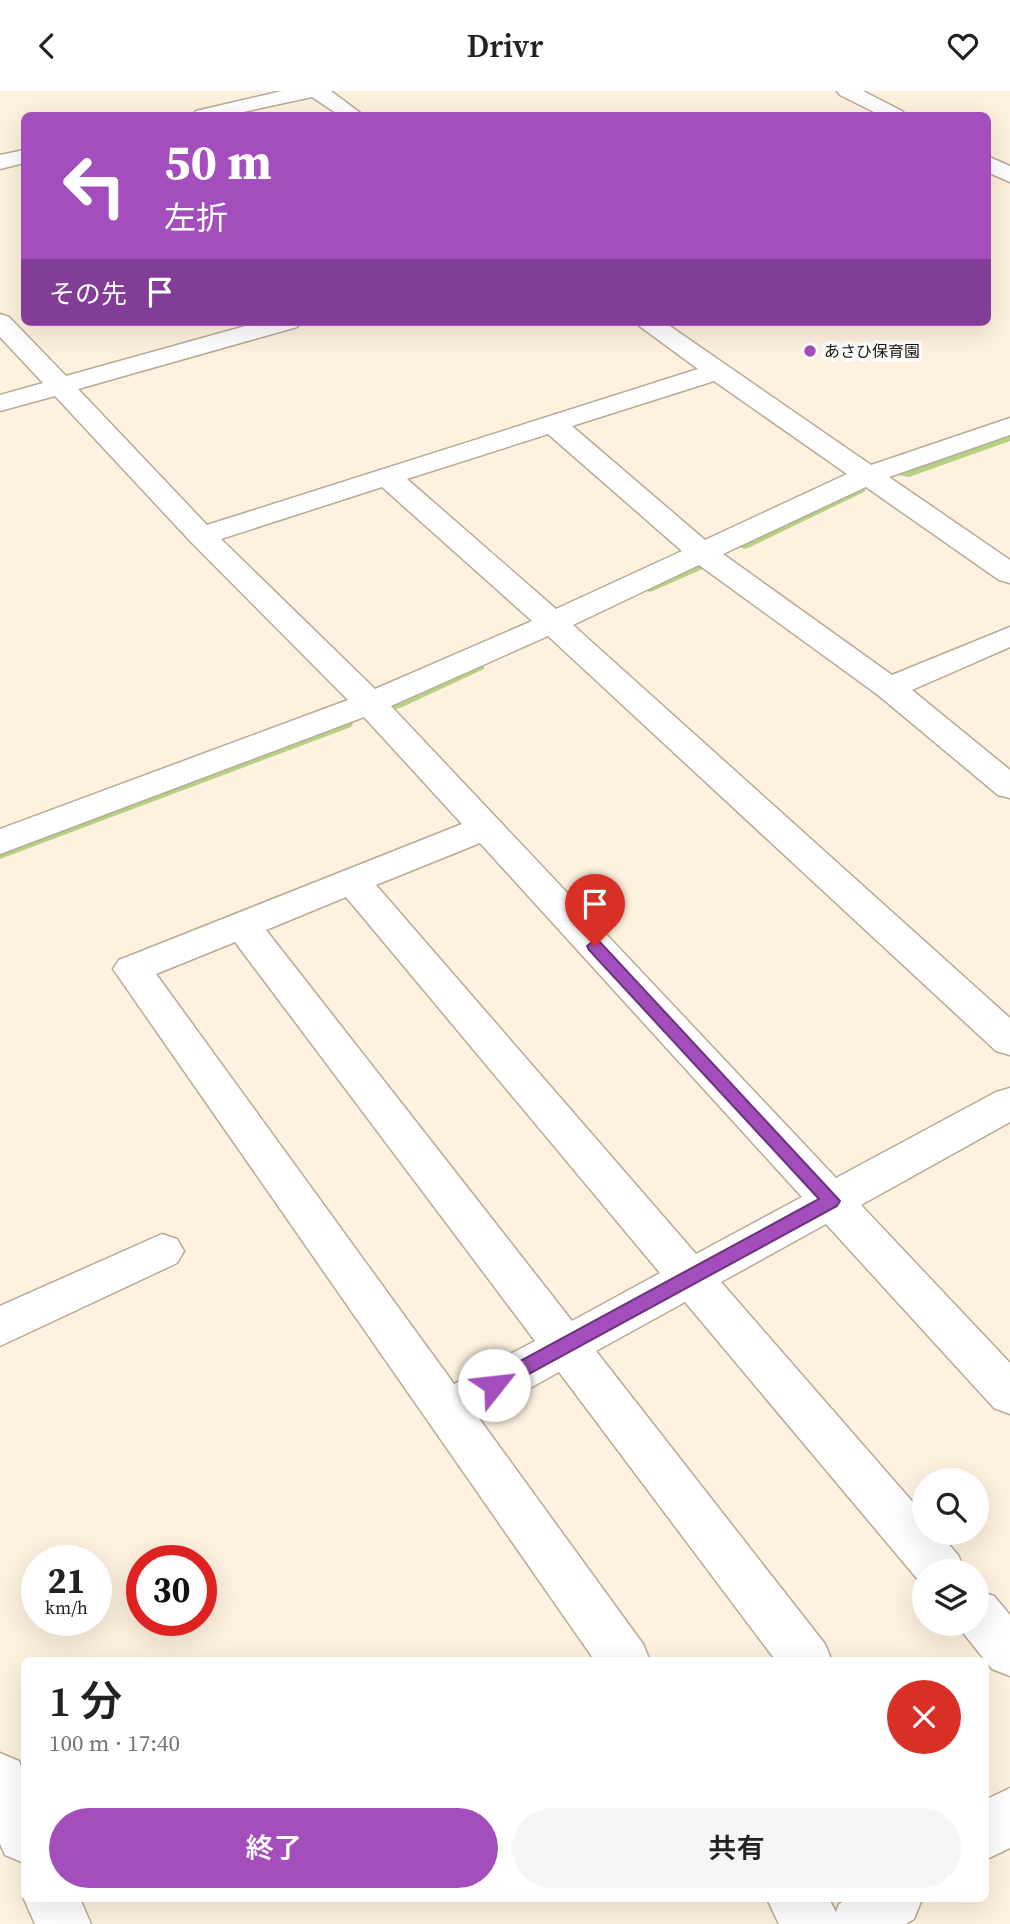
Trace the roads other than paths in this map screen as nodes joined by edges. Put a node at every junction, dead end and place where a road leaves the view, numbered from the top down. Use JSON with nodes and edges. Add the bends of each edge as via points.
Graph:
{"nodes":[{"id":1,"x":310,"y":91,"type":"edge"},
{"id":2,"x":317,"y":91,"type":"edge"},
{"id":3,"x":848,"y":91,"type":"edge"},
{"id":4,"x":216,"y":112,"type":"edge"},
{"id":5,"x":348,"y":112,"type":"edge"},
{"id":6,"x":889,"y":112,"type":"edge"},
{"id":7,"x":21,"y":158,"type":"edge"},
{"id":8,"x":0,"y":162,"type":"edge"},
{"id":9,"x":991,"y":165,"type":"edge"},
{"id":10,"x":1010,"y":175,"type":"edge"},
{"id":11,"x":0,"y":322,"type":"edge"},
{"id":12,"x":274,"y":326,"type":"edge"},
{"id":13,"x":653,"y":326,"type":"edge"},
{"id":14,"x":718,"y":371,"type":"junction"},
{"id":15,"x":60,"y":386,"type":"junction"},
{"id":16,"x":0,"y":403,"type":"edge"},
{"id":17,"x":553,"y":424,"type":"junction"},
{"id":18,"x":1010,"y":426,"type":"edge"},
{"id":19,"x":867,"y":475,"type":"junction"},
{"id":20,"x":387,"y":477,"type":"junction"},
{"id":21,"x":201,"y":536,"type":"junction"},
{"id":22,"x":702,"y":553,"type":"junction"},
{"id":23,"x":1010,"y":574,"type":"edge"},
{"id":24,"x":550,"y":624,"type":"junction"},
{"id":25,"x":1010,"y":636,"type":"edge"},
{"id":26,"x":889,"y":688,"type":"junction"},
{"id":27,"x":370,"y":703,"type":"junction"},
{"id":28,"x":1010,"y":787,"type":"edge"},
{"id":29,"x":485,"y":828,"type":"junction"},
{"id":30,"x":0,"y":842,"type":"edge"},
{"id":31,"x":352,"y":881,"type":"junction"},
{"id":32,"x":242,"y":925,"type":"junction"},
{"id":33,"x":1010,"y":1041,"type":"edge"},
{"id":34,"x":1010,"y":1103,"type":"edge"},
{"id":35,"x":831,"y":1201,"type":"junction"},
{"id":36,"x":162,"y":1251,"type":"dead end"},
{"id":37,"x":690,"y":1278,"type":"junction"},
{"id":38,"x":0,"y":1327,"type":"edge"},
{"id":39,"x":566,"y":1346,"type":"junction"},
{"id":40,"x":1010,"y":1394,"type":"edge"},
{"id":41,"x":447,"y":1411,"type":"junction"},
{"id":42,"x":931,"y":1559,"type":"edge"},
{"id":43,"x":989,"y":1628,"type":"edge"},
{"id":44,"x":1010,"y":1652,"type":"edge"},
{"id":45,"x":622,"y":1657,"type":"edge"},
{"id":46,"x":804,"y":1657,"type":"edge"},
{"id":47,"x":0,"y":1780,"type":"edge"},
{"id":48,"x":1010,"y":1815,"type":"edge"},
{"id":49,"x":21,"y":1829,"type":"edge"},
{"id":50,"x":989,"y":1830,"type":"edge"},
{"id":51,"x":53,"y":1902,"type":"edge"},
{"id":52,"x":797,"y":1902,"type":"edge"},
{"id":53,"x":890,"y":1902,"type":"edge"},
{"id":54,"x":63,"y":1924,"type":"edge"},
{"id":55,"x":813,"y":1924,"type":"edge"},
{"id":56,"x":859,"y":1924,"type":"edge"}],
"edges":[{"from":1,"to":4,"type":"street"},
{"from":2,"to":5,"type":"street"},
{"from":3,"to":6,"type":"street"},
{"from":7,"to":8,"type":"street"},
{"from":9,"to":10,"type":"street"},
{"from":11,"to":15,"type":"street"},
{"from":12,"to":15,"type":"street"},
{"from":13,"to":14,"type":"street"},
{"from":14,"to":17,"type":"street"},
{"from":14,"to":19,"type":"street"},
{"from":15,"to":16,"type":"street"},
{"from":15,"to":21,"type":"street"},
{"from":17,"to":20,"type":"street"},
{"from":17,"to":22,"type":"street"},
{"from":18,"to":19,"type":"street"},
{"from":19,"to":22,"type":"street"},
{"from":19,"to":23,"type":"street"},
{"from":20,"to":21,"type":"street"},
{"from":20,"to":24,"type":"street"},
{"from":21,"to":27,"type":"street"},
{"from":22,"to":24,"type":"street"},
{"from":22,"to":26,"type":"street"},
{"from":24,"to":27,"type":"street"},
{"from":24,"to":33,"type":"street"},
{"from":25,"to":26,"type":"street"},
{"from":26,"to":28,"type":"street"},
{"from":27,"to":29,"type":"street"},
{"from":27,"to":30,"type":"street"},
{"from":29,"to":31,"type":"street"},
{"from":29,"to":35,"type":"street"},
{"from":31,"to":32,"type":"street"},
{"from":31,"to":37,"type":"street"},
{"from":32,"to":39,"type":"street"},
{"from":32,"to":41,"type":"street","via":[[132,969]]},
{"from":34,"to":35,"type":"street"},
{"from":35,"to":37,"type":"street"},
{"from":35,"to":40,"type":"street"},
{"from":36,"to":38,"type":"street"},
{"from":37,"to":39,"type":"street"},
{"from":37,"to":42,"type":"street"},
{"from":39,"to":41,"type":"street"},
{"from":39,"to":46,"type":"street"},
{"from":41,"to":45,"type":"street"},
{"from":43,"to":44,"type":"street"},
{"from":47,"to":49,"type":"street"},
{"from":48,"to":50,"type":"street"},
{"from":51,"to":54,"type":"street"},
{"from":52,"to":55,"type":"street"},
{"from":53,"to":56,"type":"street"}]}
